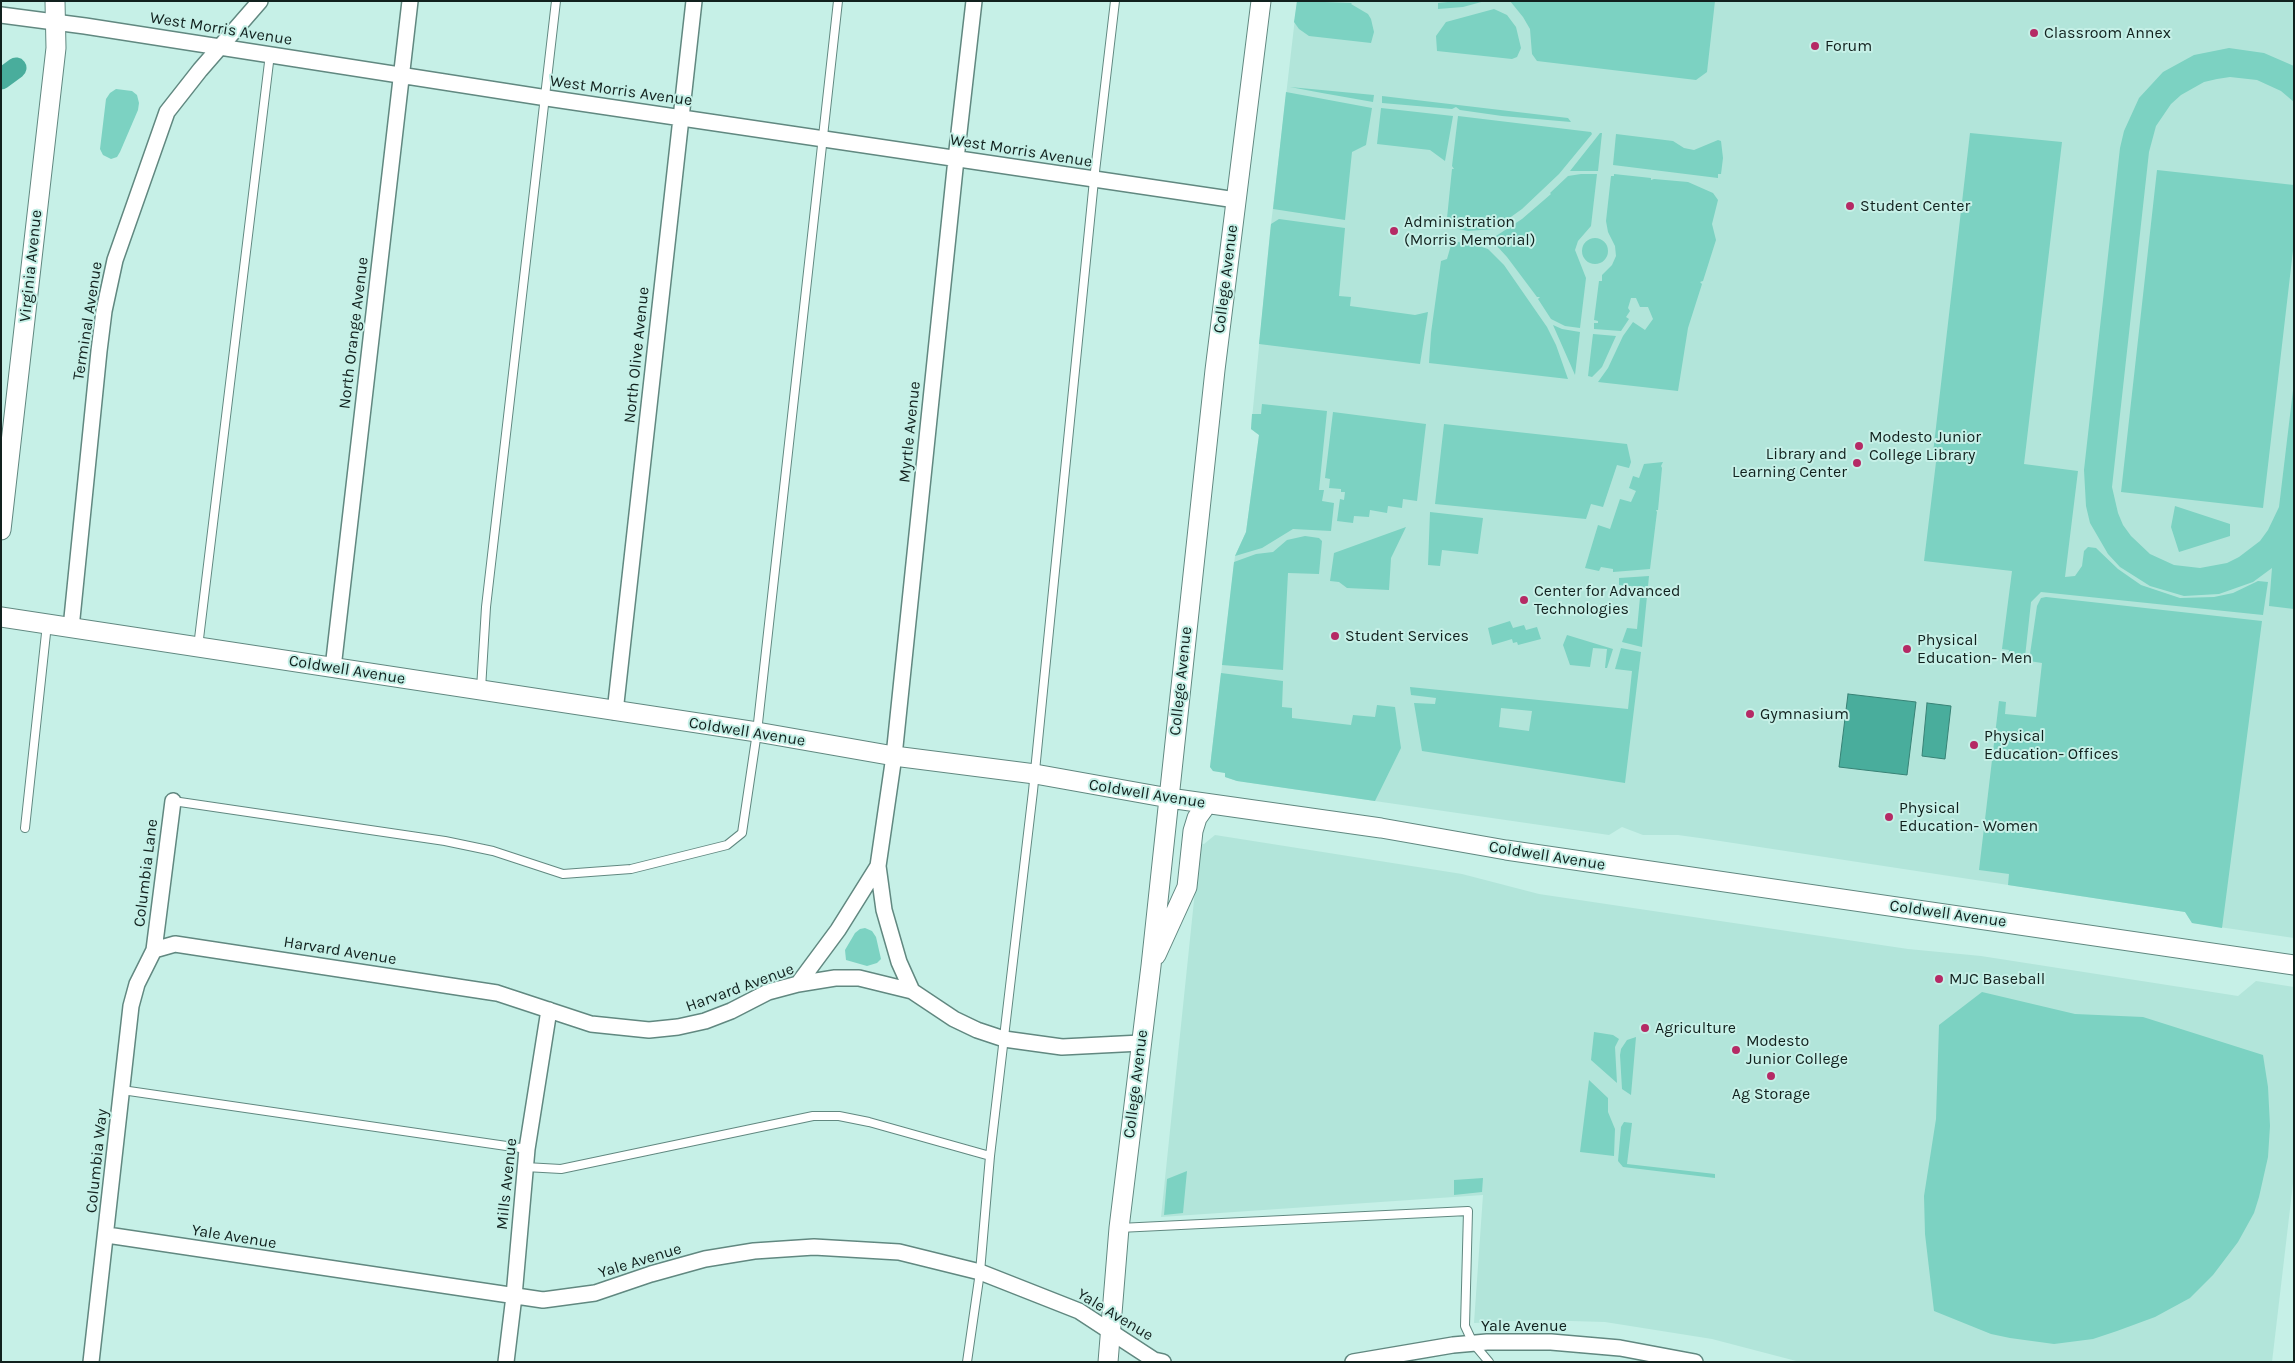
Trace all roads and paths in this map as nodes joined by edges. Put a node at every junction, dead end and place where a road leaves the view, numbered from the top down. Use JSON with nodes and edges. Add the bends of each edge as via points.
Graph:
{"nodes":[{"id":1,"x":55,"y":1,"type":"edge"},
{"id":2,"x":260,"y":1,"type":"edge"},
{"id":3,"x":410,"y":1,"type":"edge"},
{"id":4,"x":556,"y":1,"type":"edge"},
{"id":5,"x":694,"y":1,"type":"edge"},
{"id":6,"x":838,"y":1,"type":"edge"},
{"id":7,"x":974,"y":1,"type":"edge"},
{"id":8,"x":1115,"y":1,"type":"edge"},
{"id":9,"x":1260,"y":1,"type":"edge"},
{"id":10,"x":1,"y":15,"type":"edge"},
{"id":11,"x":55,"y":22,"type":"junction"},
{"id":12,"x":220,"y":46,"type":"junction"},
{"id":13,"x":270,"y":54,"type":"junction"},
{"id":14,"x":401,"y":75,"type":"junction"},
{"id":15,"x":547,"y":98,"type":"junction"},
{"id":16,"x":681,"y":118,"type":"junction"},
{"id":17,"x":821,"y":138,"type":"junction"},
{"id":18,"x":956,"y":159,"type":"junction"},
{"id":19,"x":1094,"y":180,"type":"junction"},
{"id":20,"x":1236,"y":200,"type":"junction"},
{"id":21,"x":1,"y":530,"type":"edge"},
{"id":22,"x":1,"y":617,"type":"edge"},
{"id":23,"x":46,"y":624,"type":"junction"},
{"id":24,"x":71,"y":628,"type":"junction"},
{"id":25,"x":198,"y":647,"type":"junction"},
{"id":26,"x":333,"y":668,"type":"junction"},
{"id":27,"x":481,"y":689,"type":"junction"},
{"id":28,"x":615,"y":712,"type":"junction"},
{"id":29,"x":757,"y":732,"type":"junction"},
{"id":30,"x":894,"y":756,"type":"junction"},
{"id":31,"x":1035,"y":774,"type":"junction"},
{"id":32,"x":1169,"y":798,"type":"junction"},
{"id":33,"x":174,"y":801,"type":"joint"},
{"id":34,"x":1207,"y":804,"type":"junction"},
{"id":35,"x":25,"y":828,"type":"dead end"},
{"id":36,"x":878,"y":866,"type":"junction"},
{"id":37,"x":154,"y":950,"type":"junction"},
{"id":38,"x":2294,"y":965,"type":"edge"},
{"id":39,"x":1151,"y":966,"type":"junction"},
{"id":40,"x":798,"y":984,"type":"junction"},
{"id":41,"x":912,"y":990,"type":"junction"},
{"id":42,"x":549,"y":1010,"type":"junction"},
{"id":43,"x":1004,"y":1039,"type":"junction"},
{"id":44,"x":1141,"y":1042,"type":"junction"},
{"id":45,"x":122,"y":1090,"type":"junction"},
{"id":46,"x":527,"y":1149,"type":"junction"},
{"id":47,"x":990,"y":1156,"type":"junction"},
{"id":48,"x":525,"y":1166,"type":"junction"},
{"id":49,"x":1119,"y":1228,"type":"junction"},
{"id":50,"x":107,"y":1236,"type":"junction"},
{"id":51,"x":980,"y":1272,"type":"junction"},
{"id":52,"x":514,"y":1296,"type":"junction"},
{"id":53,"x":1111,"y":1332,"type":"junction"},
{"id":54,"x":1472,"y":1344,"type":"junction"},
{"id":55,"x":1382,"y":1359,"type":"edge"},
{"id":56,"x":91,"y":1362,"type":"edge"},
{"id":57,"x":506,"y":1362,"type":"edge"},
{"id":58,"x":967,"y":1362,"type":"edge"},
{"id":59,"x":1108,"y":1362,"type":"edge"},
{"id":60,"x":1162,"y":1362,"type":"edge"},
{"id":61,"x":1354,"y":1362,"type":"edge"},
{"id":62,"x":1489,"y":1362,"type":"edge"},
{"id":63,"x":1695,"y":1362,"type":"edge"}],
"edges":[{"from":1,"to":11,"type":"street","name":"Virginia Avenue"},
{"from":2,"to":12,"type":"street","name":"Terminal Avenue"},
{"from":3,"to":14,"type":"street","name":"North Orange Avenue"},
{"from":4,"to":15,"type":"lane"},
{"from":5,"to":16,"type":"street","name":"North Olive Avenue"},
{"from":6,"to":17,"type":"lane"},
{"from":7,"to":18,"type":"street","name":"Myrtle Avenue"},
{"from":8,"to":19,"type":"lane"},
{"from":9,"to":20,"type":"street","name":"College Avenue"},
{"from":10,"to":11,"type":"street","name":"West Morris Avenue"},
{"from":11,"to":12,"type":"street","name":"West Morris Avenue"},
{"from":11,"to":21,"type":"street","name":"Virginia Avenue","via":[[56,48]]},
{"from":12,"to":13,"type":"street","name":"West Morris Avenue"},
{"from":12,"to":24,"type":"street","name":"Terminal Avenue","via":[[167,112],[115,260],[99,351]]},
{"from":13,"to":14,"type":"street","name":"West Morris Avenue"},
{"from":13,"to":25,"type":"lane"},
{"from":14,"to":15,"type":"street","name":"West Morris Avenue"},
{"from":14,"to":26,"type":"street","name":"North Orange Avenue"},
{"from":15,"to":16,"type":"street","name":"West Morris Avenue"},
{"from":15,"to":27,"type":"lane","via":[[486,607]]},
{"from":16,"to":17,"type":"street","name":"West Morris Avenue"},
{"from":16,"to":28,"type":"street","name":"North Olive Avenue"},
{"from":17,"to":18,"type":"street","name":"West Morris Avenue"},
{"from":17,"to":29,"type":"lane"},
{"from":18,"to":19,"type":"street","name":"West Morris Avenue"},
{"from":18,"to":30,"type":"street","name":"Myrtle Avenue"},
{"from":19,"to":20,"type":"street","name":"West Morris Avenue"},
{"from":19,"to":31,"type":"lane"},
{"from":20,"to":32,"type":"street","name":"College Avenue","via":[[1214,370]]},
{"from":22,"to":23,"type":"street","name":"Coldwell Avenue"},
{"from":23,"to":24,"type":"street","name":"Coldwell Avenue"},
{"from":23,"to":35,"type":"lane"},
{"from":24,"to":25,"type":"street","name":"Coldwell Avenue"},
{"from":25,"to":26,"type":"street","name":"Coldwell Avenue"},
{"from":26,"to":27,"type":"street","name":"Coldwell Avenue"},
{"from":27,"to":28,"type":"street","name":"Coldwell Avenue"},
{"from":28,"to":29,"type":"street","name":"Coldwell Avenue"},
{"from":29,"to":30,"type":"street","name":"Coldwell Avenue"},
{"from":29,"to":33,"type":"lane","via":[[742,833],[727,845],[713,850],[631,869],[563,874],[493,850]]},
{"from":30,"to":31,"type":"street","name":"Coldwell Avenue"},
{"from":30,"to":36,"type":"street","name":"Myrtle Avenue"},
{"from":31,"to":32,"type":"street","name":"Coldwell Avenue"},
{"from":31,"to":43,"type":"lane"},
{"from":32,"to":34,"type":"street","name":"Coldwell Avenue"},
{"from":32,"to":39,"type":"street","name":"College Avenue"},
{"from":33,"to":37,"type":"street","name":"Columbia Lane"},
{"from":34,"to":38,"type":"street","name":"Coldwell Avenue"},
{"from":34,"to":39,"type":"street","via":[[1197,818],[1193,832],[1187,887]]},
{"from":36,"to":40,"type":"street","name":"Myrtle Avenue","via":[[838,930]]},
{"from":36,"to":41,"type":"street","name":"Myrtle Avenue","via":[[899,962]]},
{"from":37,"to":42,"type":"street","name":"Harvard Avenue","via":[[175,944],[487,991]]},
{"from":37,"to":45,"type":"street","name":"Columbia Way","via":[[137,984]]},
{"from":39,"to":44,"type":"street","name":"College Avenue"},
{"from":40,"to":41,"type":"street","name":"Harvard Avenue","via":[[859,978]]},
{"from":40,"to":42,"type":"street","name":"Harvard Avenue","via":[[768,992],[705,1021],[678,1027],[649,1030],[592,1024]]},
{"from":41,"to":43,"type":"street","name":"Harvard Avenue","via":[[954,1018]]},
{"from":42,"to":46,"type":"street","name":"Mills Avenue"},
{"from":43,"to":44,"type":"street","name":"Harvard Avenue","via":[[1062,1047]]},
{"from":43,"to":47,"type":"lane"},
{"from":44,"to":49,"type":"street","name":"College Avenue"},
{"from":45,"to":46,"type":"lane"},
{"from":45,"to":50,"type":"street","name":"Columbia Way"},
{"from":46,"to":48,"type":"street","name":"Mills Avenue"},
{"from":47,"to":48,"type":"lane","via":[[869,1122],[839,1116],[813,1116],[560,1169]]},
{"from":47,"to":51,"type":"lane"},
{"from":48,"to":52,"type":"street","name":"Mills Avenue"},
{"from":49,"to":53,"type":"street","name":"College Avenue"},
{"from":49,"to":54,"type":"lane","via":[[1468,1211],[1465,1326]]},
{"from":50,"to":52,"type":"street","name":"Yale Avenue"},
{"from":50,"to":56,"type":"street","name":"Columbia Way"},
{"from":51,"to":52,"type":"street","name":"Yale Avenue","via":[[899,1252],[814,1247],[754,1251],[705,1259],[596,1292],[543,1300]]},
{"from":51,"to":53,"type":"street","name":"Yale Avenue","via":[[1079,1311]]},
{"from":51,"to":58,"type":"lane"},
{"from":52,"to":57,"type":"street","name":"Mills Avenue"},
{"from":53,"to":59,"type":"street","name":"College Avenue"},
{"from":53,"to":60,"type":"street","name":"Yale Avenue"},
{"from":54,"to":55,"type":"street","name":"Yale Avenue"},
{"from":54,"to":62,"type":"lane"},
{"from":54,"to":63,"type":"street","name":"Yale Avenue","via":[[1552,1342],[1620,1348]]},
{"from":55,"to":61,"type":"street","name":"Yale Avenue"}]}
